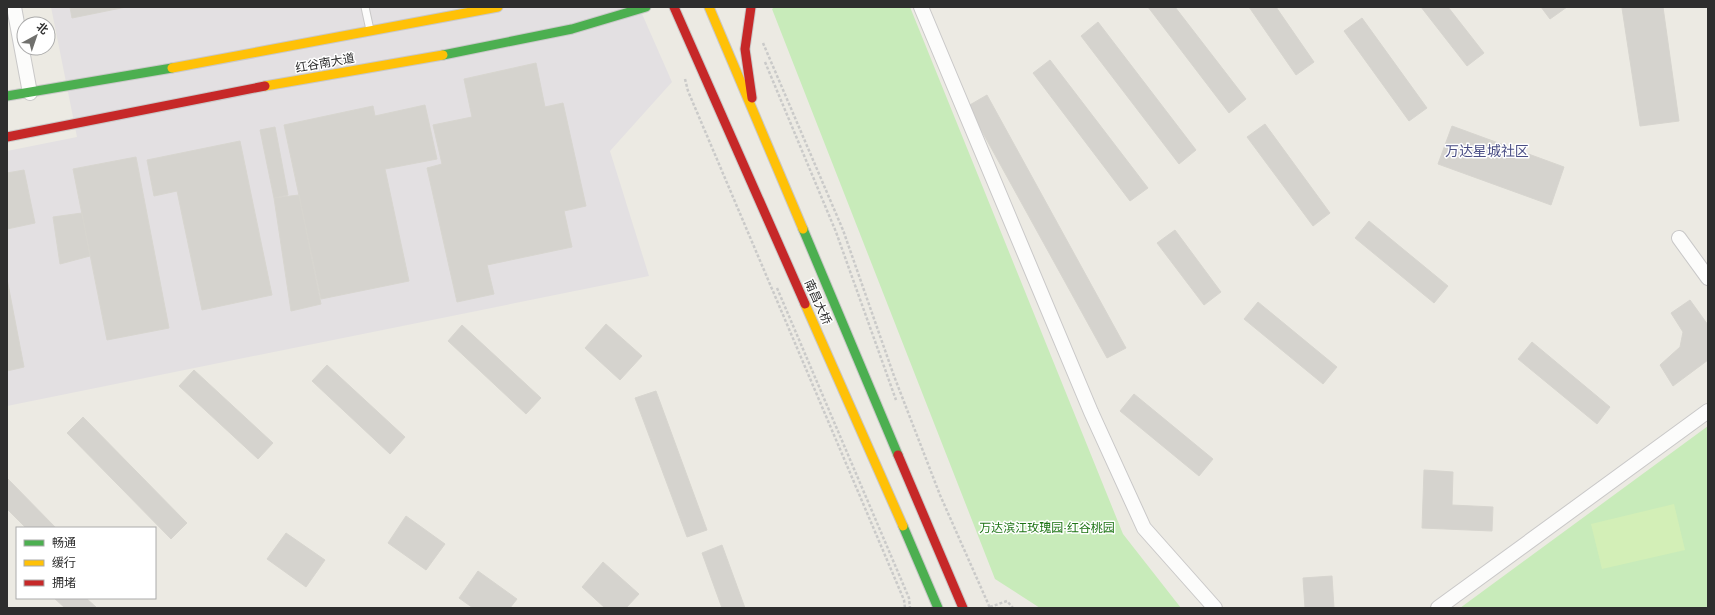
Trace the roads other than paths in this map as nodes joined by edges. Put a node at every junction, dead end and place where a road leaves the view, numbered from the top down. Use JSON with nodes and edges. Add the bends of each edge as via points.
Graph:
{"nodes":[{"id":1,"x":14,"y":7,"type":"edge"},
{"id":2,"x":365,"y":7,"type":"edge"},
{"id":3,"x":461,"y":7,"type":"edge"},
{"id":4,"x":498,"y":7,"type":"edge"},
{"id":5,"x":646,"y":7,"type":"edge"},
{"id":6,"x":674,"y":7,"type":"edge"},
{"id":7,"x":709,"y":7,"type":"edge"},
{"id":8,"x":752,"y":7,"type":"edge"},
{"id":9,"x":921,"y":7,"type":"edge"},
{"id":10,"x":470,"y":12,"type":"junction"},
{"id":11,"x":370,"y":31,"type":"junction"},
{"id":12,"x":13,"y":35,"type":"edge"},
{"id":13,"x":30,"y":92,"type":"junction"},
{"id":14,"x":7,"y":96,"type":"edge"},
{"id":15,"x":753,"y":108,"type":"junction"},
{"id":16,"x":7,"y":137,"type":"edge"},
{"id":17,"x":1679,"y":238,"type":"dead end"},
{"id":18,"x":1708,"y":278,"type":"edge"},
{"id":19,"x":1708,"y":411,"type":"edge"},
{"id":20,"x":938,"y":608,"type":"edge"},
{"id":21,"x":962,"y":608,"type":"edge"},
{"id":22,"x":1216,"y":608,"type":"edge"},
{"id":23,"x":1438,"y":608,"type":"edge"}],
"edges":[{"from":1,"to":12,"type":"street"},
{"from":2,"to":11,"type":"lane"},
{"from":3,"to":10,"type":"lane"},
{"from":4,"to":10,"type":"main road","name":"红谷南大道"},
{"from":5,"to":16,"type":"main road","name":"红谷南大道","via":[[535,39],[303,79]]},
{"from":6,"to":20,"type":"main road","name":"南昌大桥"},
{"from":7,"to":15,"type":"main road","name":"南昌大桥"},
{"from":8,"to":15,"type":"main road","via":[[745,49]]},
{"from":9,"to":22,"type":"street","via":[[1091,412],[1144,528]]},
{"from":10,"to":11,"type":"main road","name":"红谷南大道"},
{"from":11,"to":13,"type":"main road","name":"红谷南大道"},
{"from":12,"to":13,"type":"street"},
{"from":13,"to":14,"type":"main road","name":"红谷南大道"},
{"from":15,"to":21,"type":"main road","name":"南昌大桥"},
{"from":17,"to":18,"type":"street"},
{"from":19,"to":23,"type":"street"}]}
